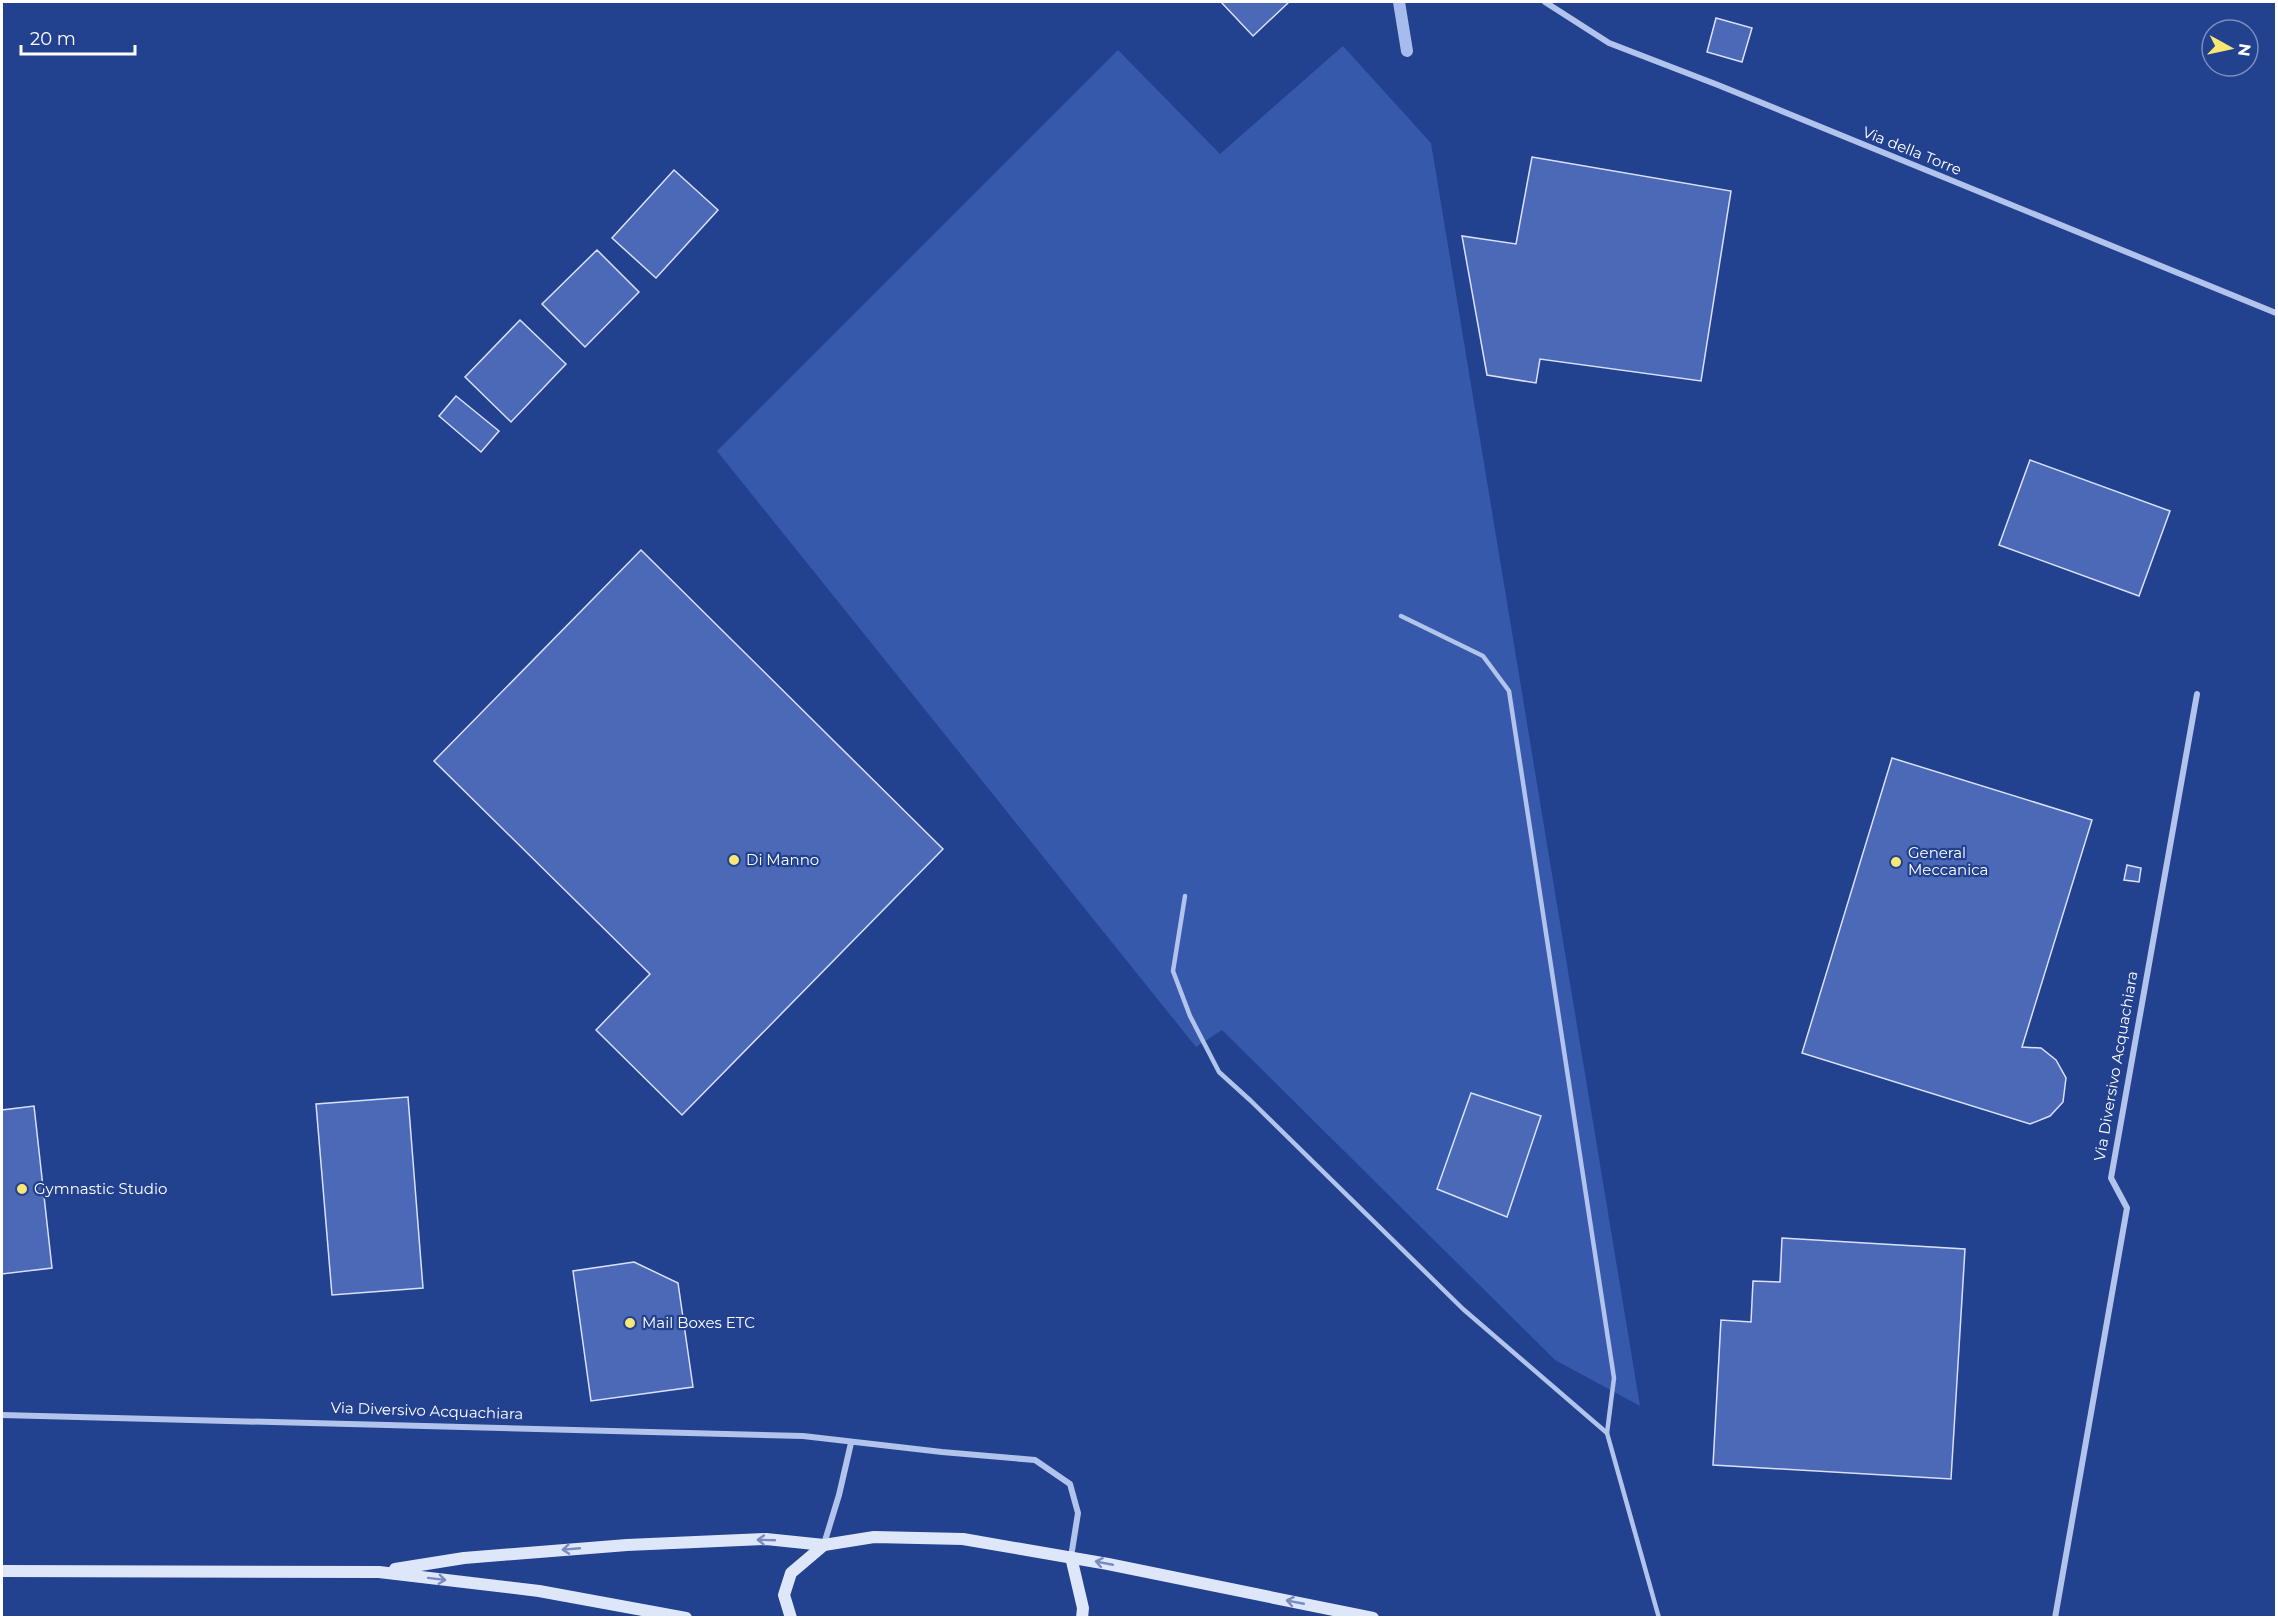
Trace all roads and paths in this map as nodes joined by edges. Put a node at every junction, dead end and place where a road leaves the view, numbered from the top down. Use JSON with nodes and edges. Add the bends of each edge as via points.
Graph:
{"nodes":[{"id":1,"x":1545,"y":2,"type":"edge"},
{"id":2,"x":2277,"y":313,"type":"edge"},
{"id":3,"x":1401,"y":616,"type":"dead end"},
{"id":4,"x":2197,"y":694,"type":"dead end"},
{"id":5,"x":1185,"y":896,"type":"dead end"},
{"id":6,"x":2,"y":1415,"type":"edge"},
{"id":7,"x":1606,"y":1433,"type":"junction"},
{"id":8,"x":851,"y":1443,"type":"junction"},
{"id":9,"x":824,"y":1545,"type":"junction"},
{"id":10,"x":1071,"y":1557,"type":"junction"},
{"id":11,"x":2,"y":1571,"type":"edge"},
{"id":12,"x":379,"y":1572,"type":"junction"},
{"id":13,"x":665,"y":1616,"type":"edge"},
{"id":14,"x":686,"y":1617,"type":"edge"},
{"id":15,"x":791,"y":1617,"type":"edge"},
{"id":16,"x":1082,"y":1617,"type":"edge"},
{"id":17,"x":1373,"y":1617,"type":"edge"},
{"id":18,"x":1659,"y":1617,"type":"edge"},
{"id":19,"x":2055,"y":1617,"type":"edge"}],
"edges":[{"from":1,"to":2,"type":"street","name":"Via della Torre","via":[[1609,43]]},
{"from":3,"to":7,"type":"lane","via":[[1483,656],[1509,691],[1614,1378]]},
{"from":4,"to":19,"type":"street","name":"Via Diversivo Acquachiara","via":[[2111,1178],[2127,1208]]},
{"from":5,"to":7,"type":"lane","via":[[1173,971],[1219,1072],[1463,1309]]},
{"from":6,"to":8,"type":"street","name":"Via Diversivo Acquachiara","via":[[803,1436]]},
{"from":7,"to":18,"type":"lane"},
{"from":8,"to":9,"type":"street"},
{"from":8,"to":10,"type":"street","name":"Via Diversivo Acquachiara","via":[[1035,1460],[1070,1484],[1078,1513]]},
{"from":9,"to":10,"type":"main road","via":[[874,1537],[963,1539]]},
{"from":9,"to":12,"type":"main road","one_way":true,"via":[[766,1539],[627,1545],[464,1558]]},
{"from":9,"to":15,"type":"main road","via":[[791,1573],[784,1595]]},
{"from":10,"to":16,"type":"main road","name":"Via Diversivo Acquachiara"},
{"from":17,"to":10,"type":"main road","one_way":true},
{"from":11,"to":12,"type":"main road"},
{"from":12,"to":13,"type":"main road","one_way":true,"via":[[538,1591]]},
{"from":13,"to":14,"type":"main road"}]}
